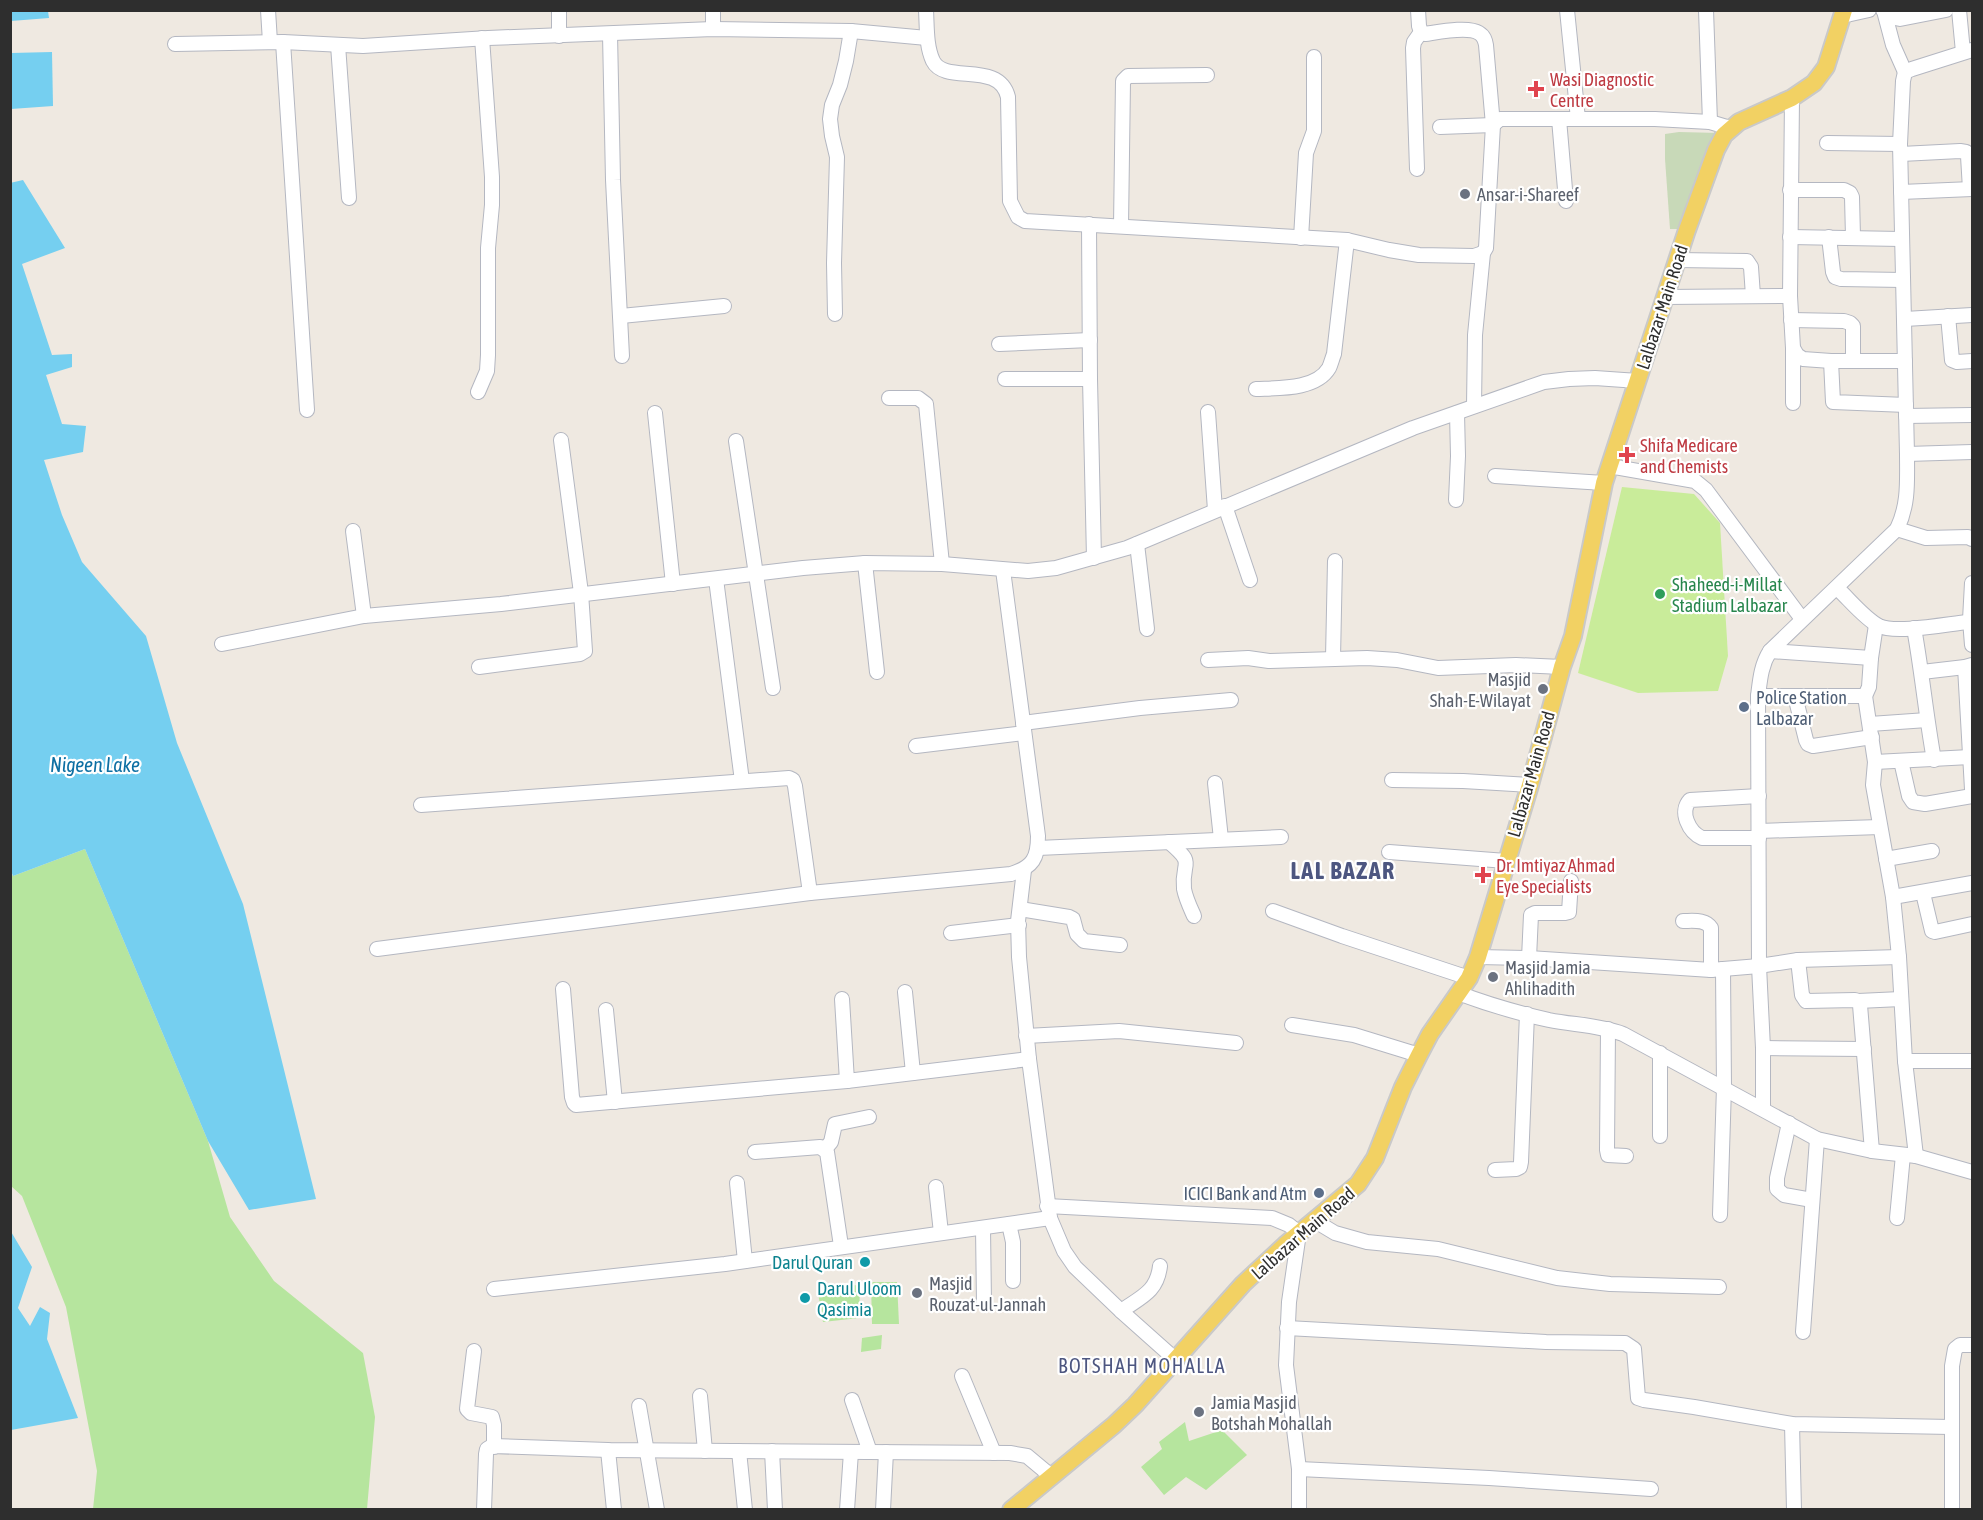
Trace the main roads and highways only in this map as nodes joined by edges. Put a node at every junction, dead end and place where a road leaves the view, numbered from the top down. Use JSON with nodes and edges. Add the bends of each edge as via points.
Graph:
{"nodes":[{"id":1,"x":1843,"y":13,"type":"edge"},
{"id":2,"x":1011,"y":1509,"type":"edge"}],
"edges":[{"from":1,"to":2,"type":"main road","name":"Lalbazar Main Road","via":[[1826,67],[1814,83],[1730,128],[1716,150],[1609,466],[1573,636],[1478,957],[1469,978],[1419,1055],[1375,1158],[1352,1191],[1243,1284],[1114,1425]]}]}
